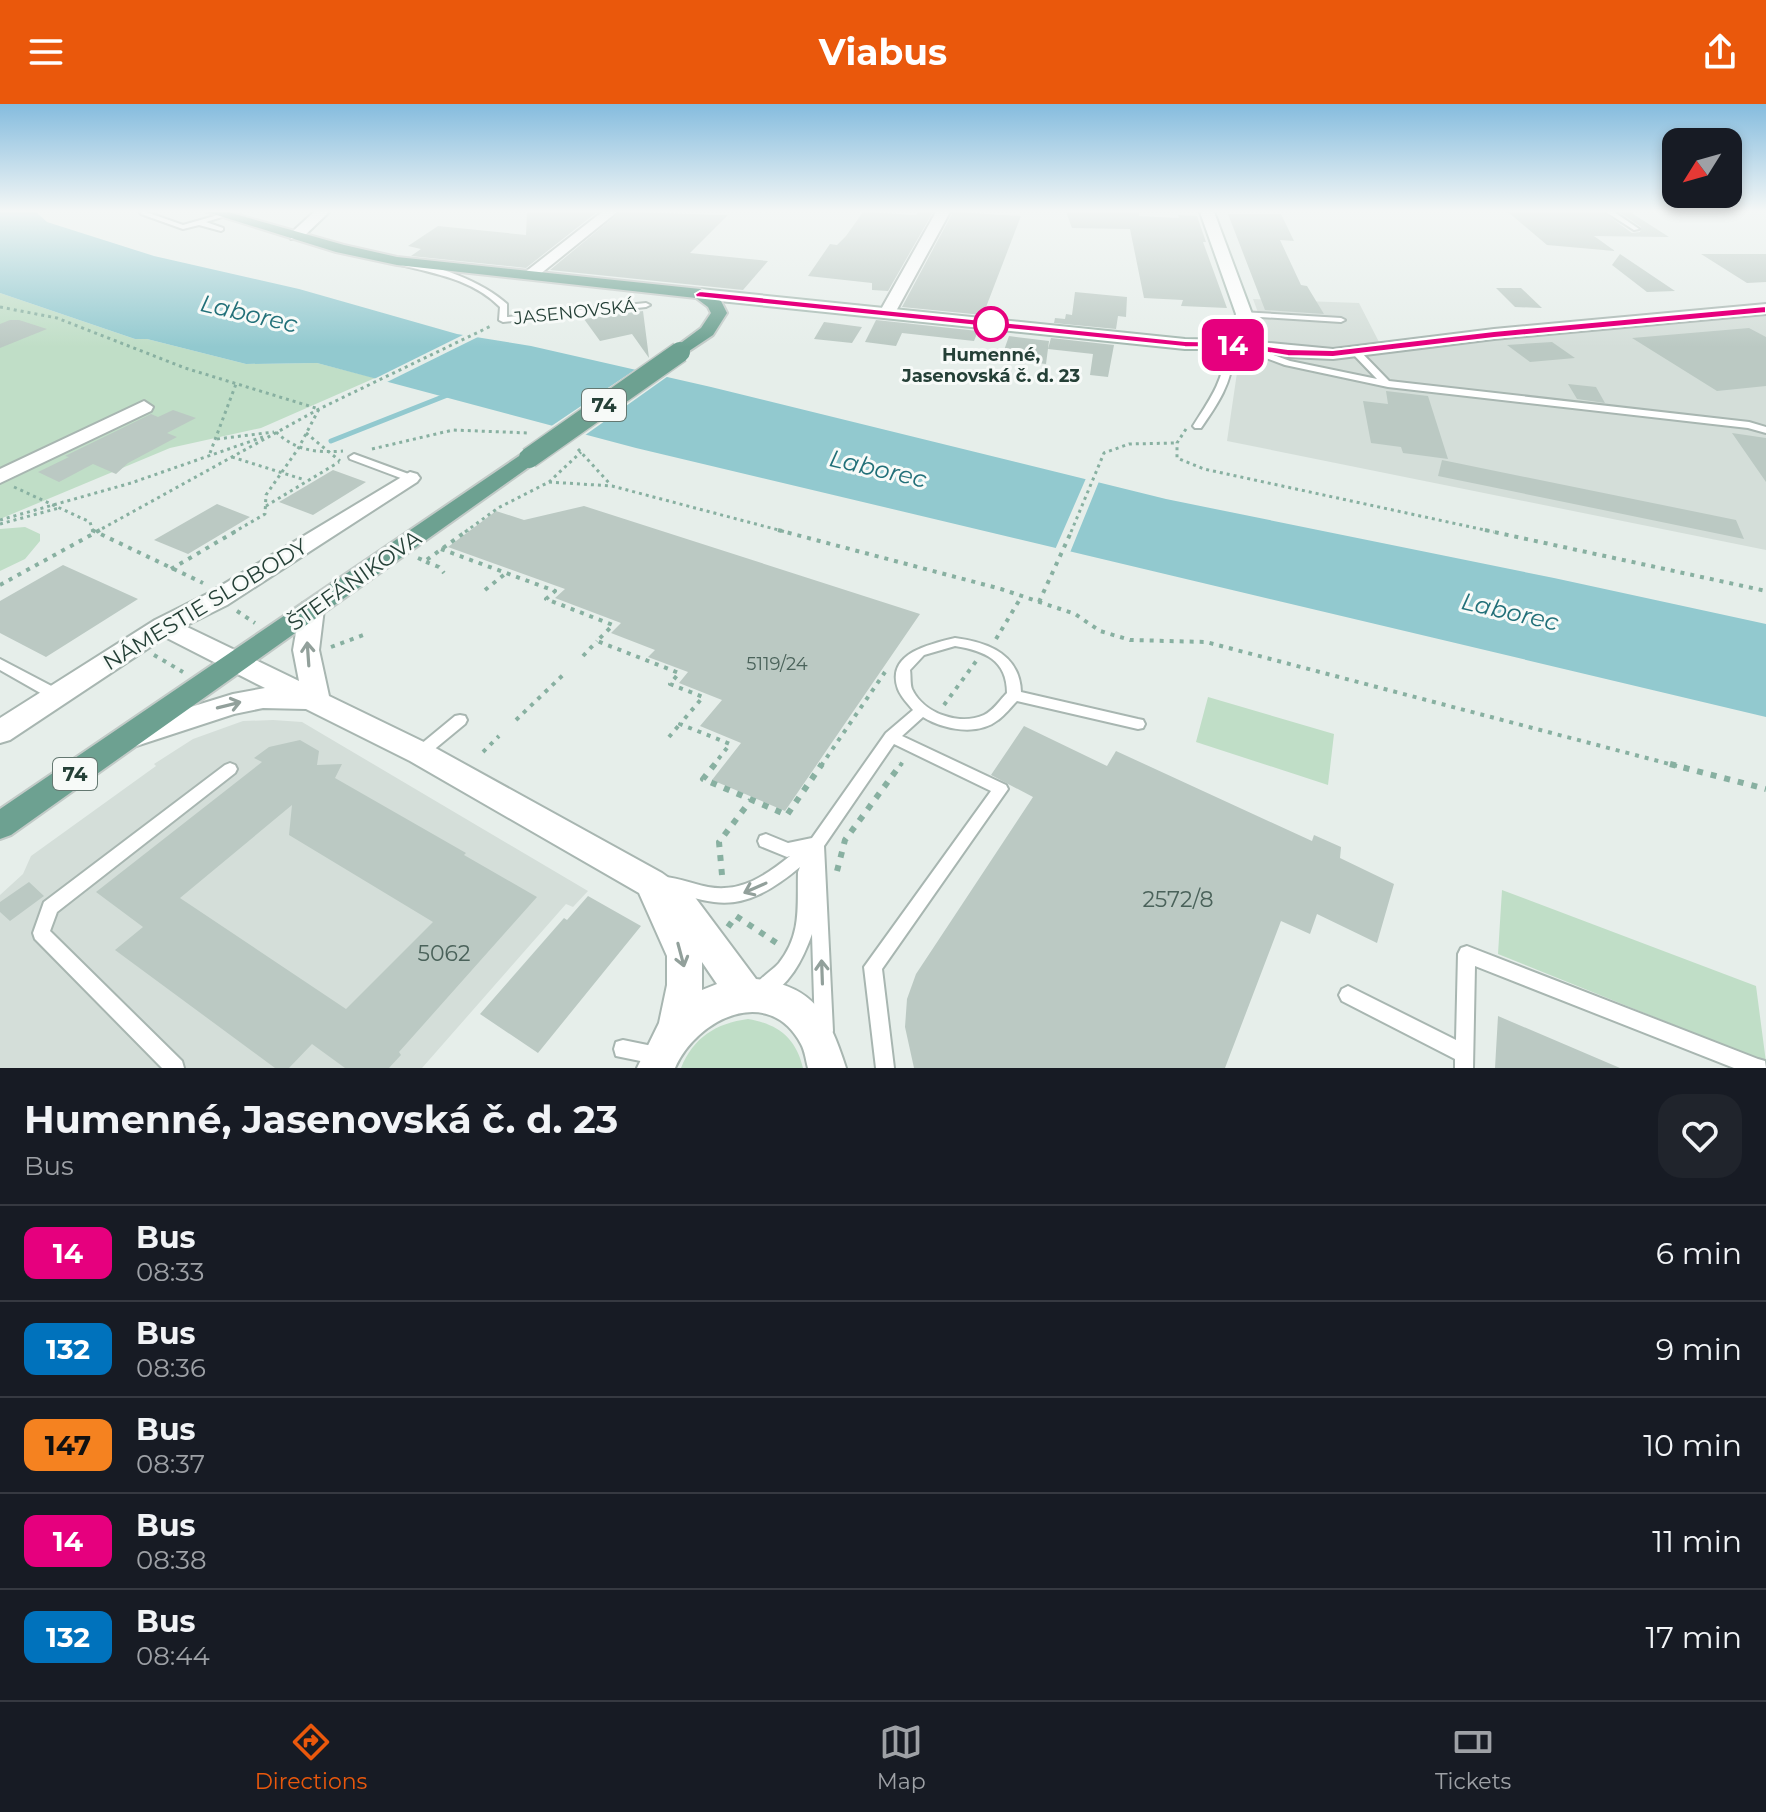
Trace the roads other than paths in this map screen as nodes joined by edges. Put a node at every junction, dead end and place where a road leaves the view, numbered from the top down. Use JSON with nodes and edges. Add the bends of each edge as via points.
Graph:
{"nodes":[{"id":1,"x":381,"y":257,"type":"edge"},
{"id":2,"x":553,"y":257,"type":"edge"},
{"id":3,"x":918,"y":257,"type":"edge"},
{"id":4,"x":1223,"y":257,"type":"edge"},
{"id":5,"x":397,"y":261,"type":"junction"},
{"id":6,"x":529,"y":276,"type":"junction"},
{"id":7,"x":700,"y":294,"type":"junction"},
{"id":8,"x":784,"y":303,"type":"junction"},
{"id":9,"x":646,"y":305,"type":"dead end"},
{"id":10,"x":1766,"y":309,"type":"edge"},
{"id":11,"x":887,"y":313,"type":"junction"},
{"id":12,"x":1244,"y":314,"type":"junction"},
{"id":13,"x":1341,"y":320,"type":"dead end"},
{"id":14,"x":707,"y":331,"type":"junction"},
{"id":15,"x":1238,"y":345,"type":"junction"},
{"id":16,"x":1355,"y":351,"type":"junction"},
{"id":17,"x":1388,"y":384,"type":"junction"},
{"id":18,"x":144,"y":407,"type":"dead end"},
{"id":19,"x":1766,"y":423,"type":"edge"},
{"id":20,"x":1749,"y":425,"type":"junction"},
{"id":21,"x":1198,"y":426,"type":"dead end"},
{"id":22,"x":1766,"y":430,"type":"edge"},
{"id":23,"x":354,"y":457,"type":"road end"},
{"id":24,"x":410,"y":478,"type":"joint"},
{"id":25,"x":4,"y":481,"type":"edge"},
{"id":26,"x":312,"y":609,"type":"junction"},
{"id":27,"x":164,"y":626,"type":"junction"},
{"id":28,"x":236,"y":661,"type":"junction"},
{"id":29,"x":0,"y":664,"type":"edge"},
{"id":30,"x":56,"y":695,"type":"junction"},
{"id":31,"x":1014,"y":695,"type":"junction"},
{"id":32,"x":316,"y":699,"type":"junction"},
{"id":33,"x":927,"y":715,"type":"junction"},
{"id":34,"x":460,"y":720,"type":"dead end"},
{"id":35,"x":4,"y":724,"type":"edge"},
{"id":36,"x":1138,"y":724,"type":"dead end"},
{"id":37,"x":128,"y":737,"type":"junction"},
{"id":38,"x":891,"y":737,"type":"junction"},
{"id":39,"x":420,"y":753,"type":"junction"},
{"id":40,"x":230,"y":769,"type":"dead end"},
{"id":41,"x":0,"y":826,"type":"edge"},
{"id":42,"x":766,"y":841,"type":"dead end"},
{"id":43,"x":818,"y":842,"type":"junction"},
{"id":44,"x":651,"y":883,"type":"junction"},
{"id":45,"x":751,"y":994,"type":"junction"},
{"id":46,"x":1348,"y":995,"type":"dead end"},
{"id":47,"x":623,"y":1049,"type":"dead end"},
{"id":48,"x":664,"y":1052,"type":"edge"},
{"id":49,"x":826,"y":1059,"type":"edge"},
{"id":50,"x":1464,"y":1061,"type":"edge"},
{"id":51,"x":175,"y":1068,"type":"edge"},
{"id":52,"x":885,"y":1068,"type":"edge"},
{"id":53,"x":1758,"y":1068,"type":"edge"}],
"edges":[{"from":1,"to":5,"type":"main road"},
{"from":2,"to":6,"type":"street"},
{"from":3,"to":11,"type":"street"},
{"from":4,"to":12,"type":"street"},
{"from":5,"to":6,"type":"main road"},
{"from":5,"to":9,"type":"lane","name":"JASENOVSKÁ","via":[[492,293],[504,306],[503,320]]},
{"from":6,"to":7,"type":"main road"},
{"from":7,"to":8,"type":"street"},
{"from":7,"to":14,"type":"main road","via":[[719,309]]},
{"from":8,"to":11,"type":"street"},
{"from":8,"to":14,"type":"street","via":[[742,309]]},
{"from":10,"to":16,"type":"street"},
{"from":11,"to":15,"type":"street"},
{"from":12,"to":13,"type":"lane"},
{"from":12,"to":15,"type":"street"},
{"from":14,"to":26,"type":"main road","name":"ŠTEFÁNIKOVA","number":"74","bridge":true},
{"from":15,"to":16,"type":"street","via":[[1288,352]]},
{"from":15,"to":17,"type":"lane","via":[[1288,363]]},
{"from":15,"to":21,"type":"lane","via":[[1229,352],[1230,366]]},
{"from":16,"to":17,"type":"lane"},
{"from":17,"to":20,"type":"lane"},
{"from":18,"to":25,"type":"street"},
{"from":19,"to":20,"type":"lane"},
{"from":20,"to":22,"type":"lane"},
{"from":23,"to":24,"type":"lane"},
{"from":24,"to":27,"type":"street","name":"NÁMESTIE SLOBODY","via":[[218,599]]},
{"from":26,"to":28,"type":"main road","name":"ŠTEFÁNIKOVA","number":"74"},
{"from":32,"to":26,"type":"street","one_way":true,"via":[[306,650]]},
{"from":27,"to":28,"type":"street"},
{"from":27,"to":30,"type":"street","name":"NÁMESTIE SLOBODY"},
{"from":28,"to":32,"type":"street"},
{"from":28,"to":37,"type":"main road","name":"ŠTEFÁNIKOVA","number":"74"},
{"from":29,"to":30,"type":"lane"},
{"from":30,"to":35,"type":"street","name":"NÁMESTIE SLOBODY"},
{"from":31,"to":33,"type":"lane","via":[[997,715],[983,721],[959,724]]},
{"from":31,"to":33,"type":"lane","via":[[1012,672],[990,650],[946,643],[922,650],[903,672],[908,700]]},
{"from":31,"to":36,"type":"lane"},
{"from":37,"to":32,"type":"street","one_way":true,"via":[[233,704],[263,698]]},
{"from":32,"to":39,"type":"street"},
{"from":33,"to":38,"type":"lane"},
{"from":34,"to":39,"type":"lane"},
{"from":37,"to":41,"type":"main road","name":"ŠTEFÁNIKOVA","number":"74"},
{"from":38,"to":43,"type":"lane"},
{"from":38,"to":52,"type":"lane","via":[[1001,789],[873,967]]},
{"from":39,"to":44,"type":"street"},
{"from":40,"to":51,"type":"lane","via":[[50,907],[41,933]]},
{"from":42,"to":43,"type":"lane","via":[[787,850]]},
{"from":43,"to":44,"type":"lane","one_way":true,"via":[[746,893],[725,896]]},
{"from":43,"to":45,"type":"lane","via":[[806,872],[805,931],[796,955],[780,975]]},
{"from":49,"to":43,"type":"lane","one_way":true},
{"from":44,"to":45,"type":"street","via":[[682,907]]},
{"from":44,"to":48,"type":"street","one_way":true,"via":[[684,956],[685,985]]},
{"from":45,"to":48,"type":"street","via":[[720,999],[696,1012]]},
{"from":45,"to":49,"type":"street","via":[[793,1007],[812,1025]]},
{"from":46,"to":50,"type":"lane"},
{"from":47,"to":48,"type":"lane"},
{"from":50,"to":53,"type":"lane","via":[[1467,954]]}]}
